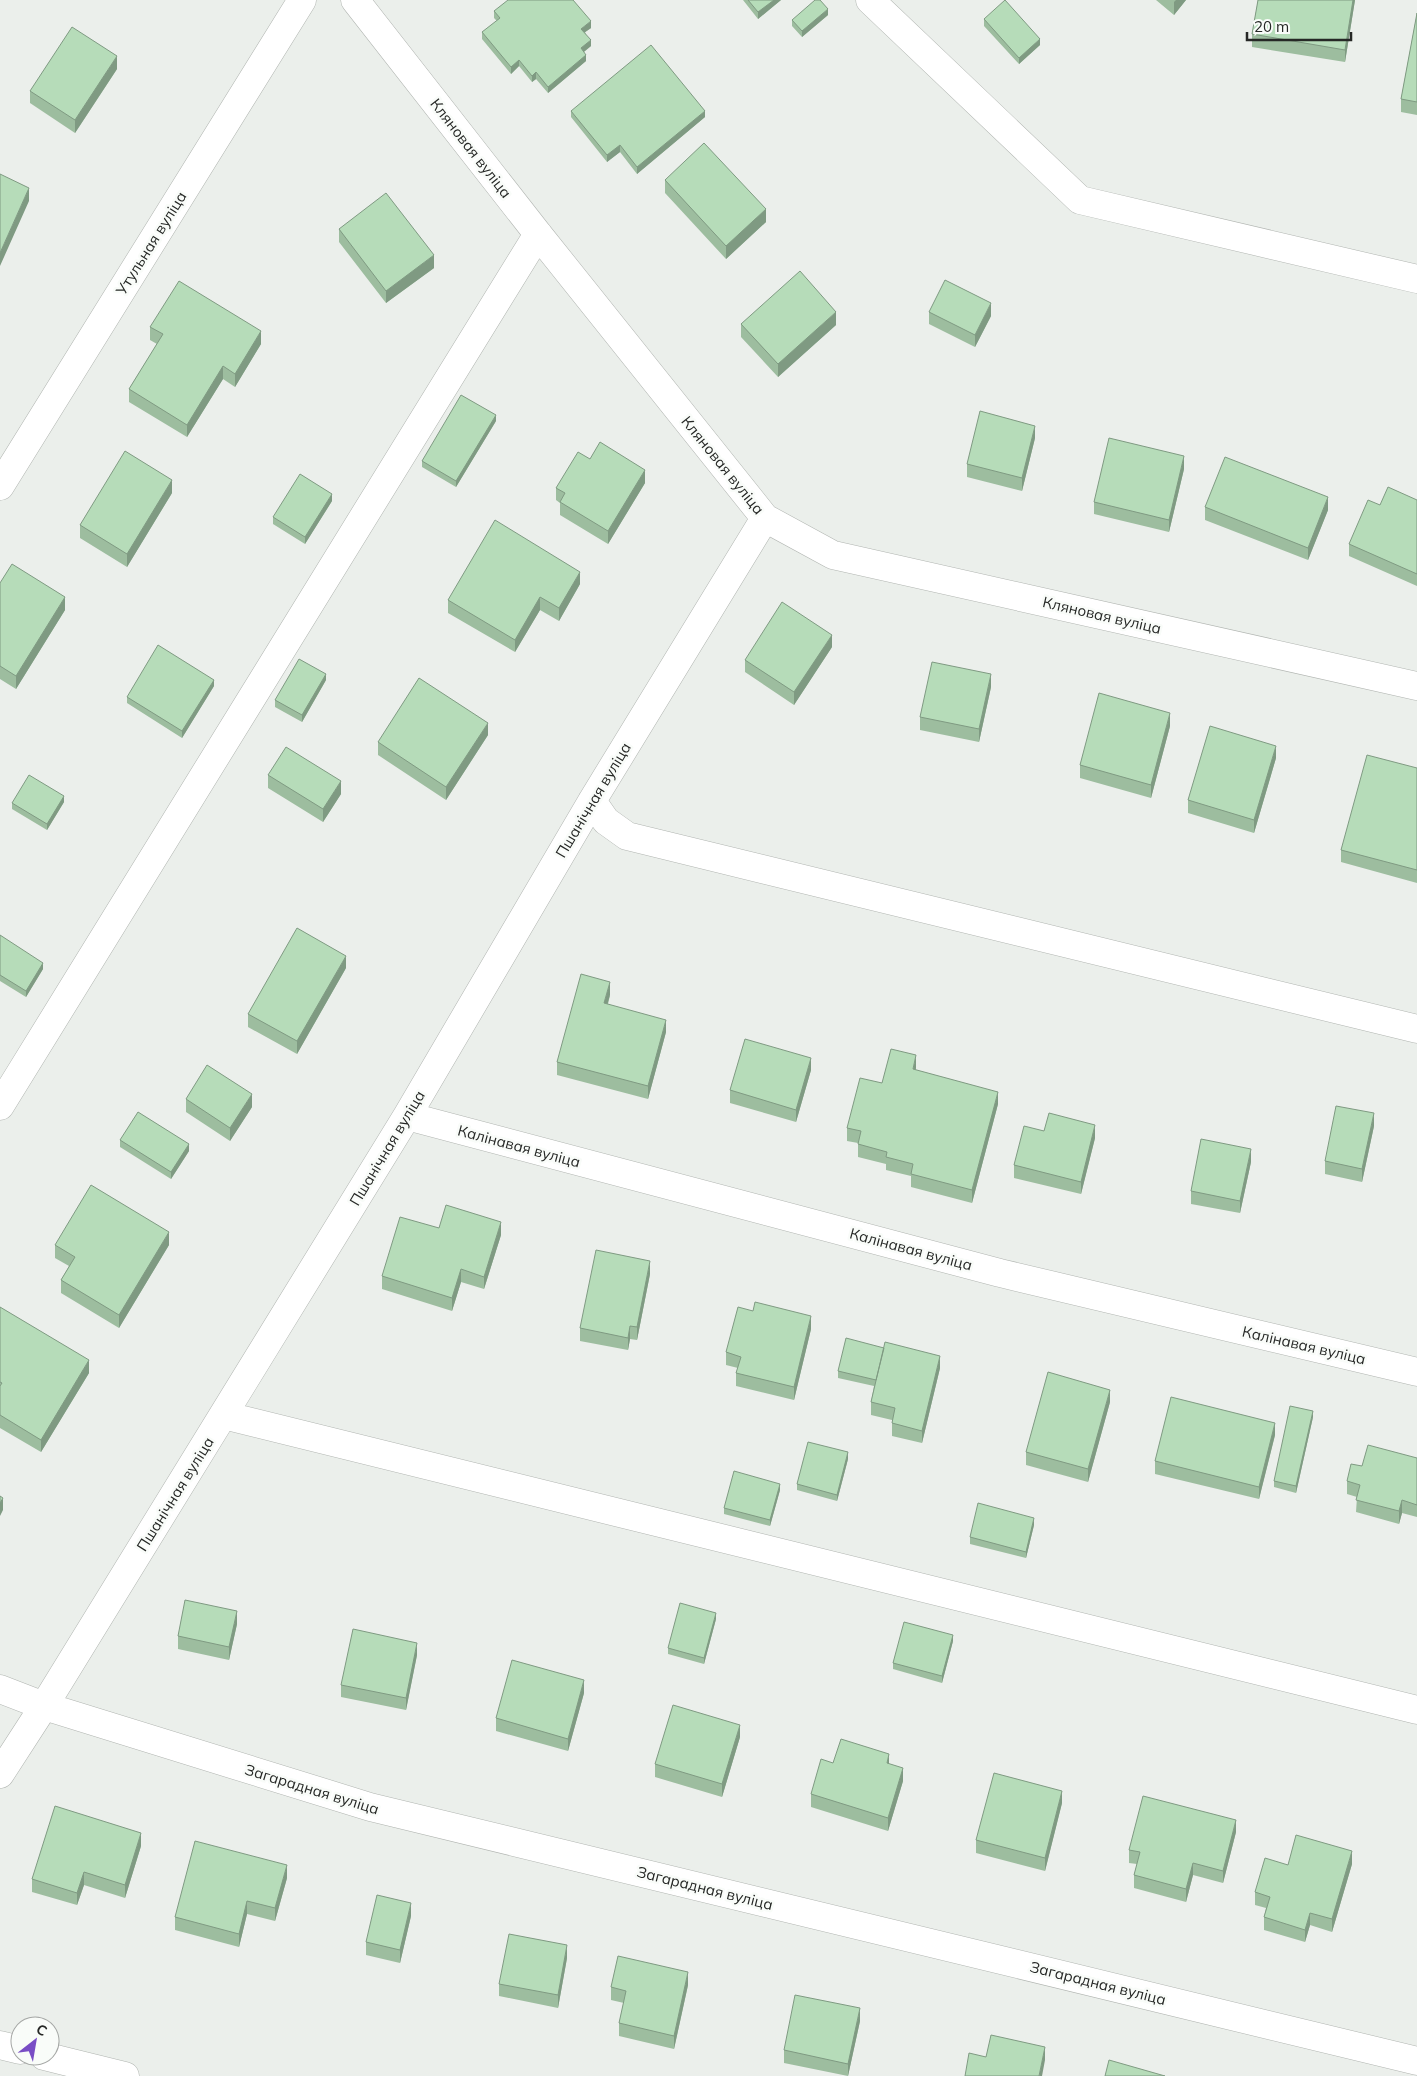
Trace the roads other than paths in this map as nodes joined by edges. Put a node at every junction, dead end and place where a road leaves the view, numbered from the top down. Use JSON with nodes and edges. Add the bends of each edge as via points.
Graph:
{"nodes":[{"id":1,"x":302,"y":0,"type":"edge"},
{"id":2,"x":355,"y":0,"type":"edge"},
{"id":3,"x":870,"y":0,"type":"edge"},
{"id":4,"x":538,"y":234,"type":"junction"},
{"id":5,"x":1417,"y":279,"type":"edge"},
{"id":6,"x":0,"y":486,"type":"edge"},
{"id":7,"x":765,"y":518,"type":"junction"},
{"id":8,"x":1417,"y":686,"type":"edge"},
{"id":9,"x":592,"y":801,"type":"junction"},
{"id":10,"x":1417,"y":1029,"type":"edge"},
{"id":11,"x":0,"y":1106,"type":"edge"},
{"id":12,"x":407,"y":1116,"type":"junction"},
{"id":13,"x":1417,"y":1372,"type":"edge"},
{"id":14,"x":224,"y":1415,"type":"junction"},
{"id":15,"x":0,"y":1689,"type":"edge"},
{"id":16,"x":44,"y":1706,"type":"junction"},
{"id":17,"x":1417,"y":1710,"type":"edge"},
{"id":18,"x":0,"y":1774,"type":"edge"},
{"id":19,"x":60,"y":2060,"type":"edge"},
{"id":20,"x":1417,"y":2061,"type":"edge"},
{"id":21,"x":125,"y":2076,"type":"edge"}],
"edges":[{"from":1,"to":6,"type":"street","name":"Утульная вуліца"},
{"from":2,"to":4,"type":"street","name":"Кляновая вуліца"},
{"from":3,"to":5,"type":"street","via":[[1080,200]]},
{"from":4,"to":7,"type":"street","name":"Кляновая вуліца"},
{"from":4,"to":11,"type":"street"},
{"from":7,"to":8,"type":"street","name":"Кляновая вуліца","via":[[833,555]]},
{"from":7,"to":9,"type":"street","name":"Пшанічная вуліца"},
{"from":9,"to":10,"type":"street","via":[[606,821],[627,836]]},
{"from":9,"to":12,"type":"street","name":"Пшанічная вуліца"},
{"from":12,"to":13,"type":"street","name":"Калінавая вуліца","via":[[1000,1273]]},
{"from":12,"to":14,"type":"street","name":"Пшанічная вуліца"},
{"from":14,"to":16,"type":"street","name":"Пшанічная вуліца"},
{"from":14,"to":17,"type":"street"},
{"from":15,"to":16,"type":"street","name":"Загарадная вуліца"},
{"from":16,"to":18,"type":"street","name":"Пшанічная вуліца"},
{"from":16,"to":20,"type":"street","name":"Загарадная вуліца","via":[[370,1807]]},
{"from":19,"to":21,"type":"street"}]}
